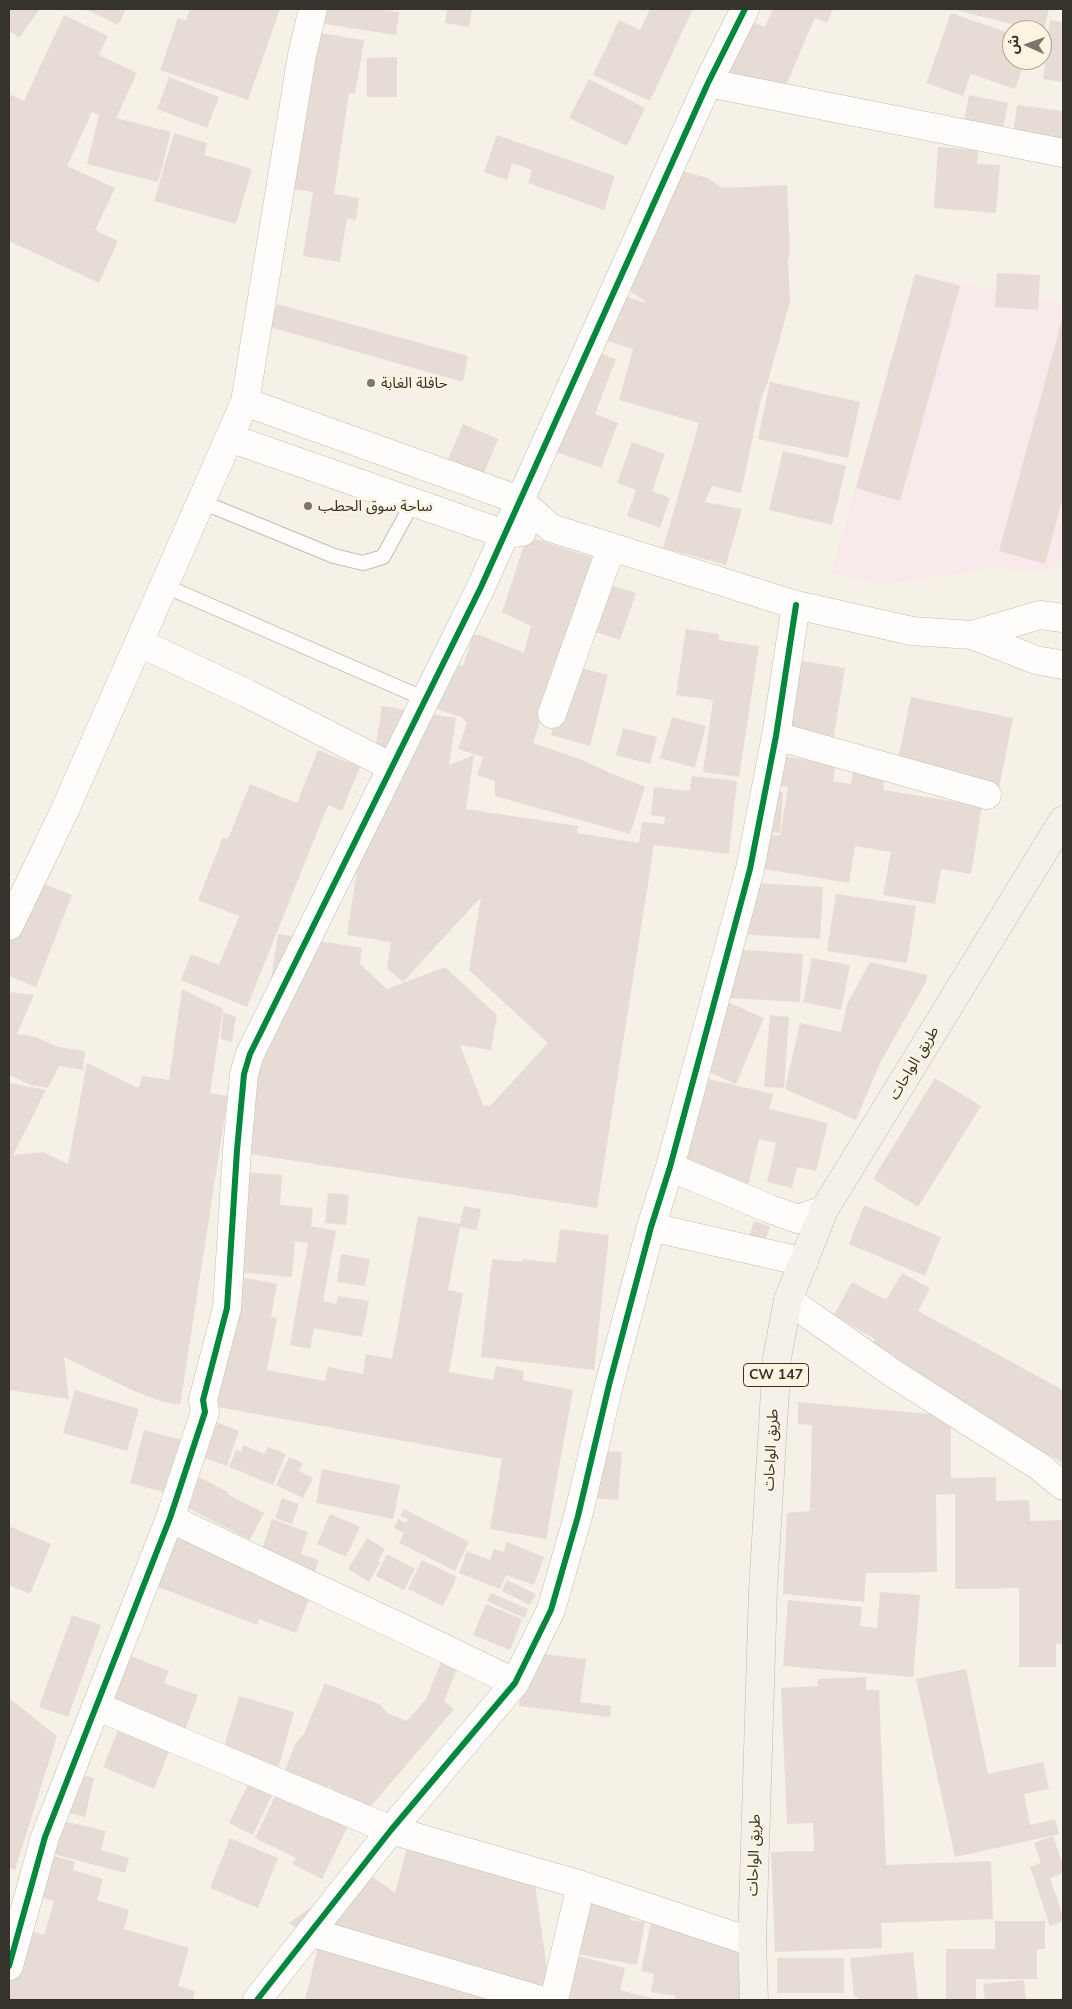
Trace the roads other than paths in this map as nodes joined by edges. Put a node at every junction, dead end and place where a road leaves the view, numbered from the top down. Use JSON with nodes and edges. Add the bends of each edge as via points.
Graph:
{"nodes":[{"id":1,"x":313,"y":9,"type":"edge"},
{"id":2,"x":745,"y":9,"type":"edge"},
{"id":3,"x":708,"y":83,"type":"junction"},
{"id":4,"x":1063,"y":154,"type":"edge"},
{"id":5,"x":245,"y":402,"type":"junction"},
{"id":6,"x":230,"y":438,"type":"junction"},
{"id":7,"x":519,"y":500,"type":"junction"},
{"id":8,"x":202,"y":502,"type":"junction"},
{"id":9,"x":413,"y":502,"type":"junction"},
{"id":10,"x":551,"y":528,"type":"junction"},
{"id":11,"x":504,"y":534,"type":"junction"},
{"id":12,"x":611,"y":548,"type":"junction"},
{"id":13,"x":165,"y":586,"type":"junction"},
{"id":14,"x":796,"y":606,"type":"junction"},
{"id":15,"x":1063,"y":618,"type":"edge"},
{"id":16,"x":972,"y":635,"type":"junction"},
{"id":17,"x":140,"y":643,"type":"junction"},
{"id":18,"x":1063,"y":665,"type":"edge"},
{"id":19,"x":425,"y":699,"type":"junction"},
{"id":20,"x":552,"y":714,"type":"dead end"},
{"id":21,"x":776,"y":736,"type":"junction"},
{"id":22,"x":392,"y":768,"type":"junction"},
{"id":23,"x":987,"y":795,"type":"dead end"},
{"id":24,"x":1062,"y":820,"type":"edge"},
{"id":25,"x":9,"y":926,"type":"edge"},
{"id":26,"x":670,"y":1167,"type":"junction"},
{"id":27,"x":824,"y":1210,"type":"junction"},
{"id":28,"x":651,"y":1227,"type":"junction"},
{"id":29,"x":804,"y":1262,"type":"junction"},
{"id":30,"x":788,"y":1300,"type":"junction"},
{"id":31,"x":1063,"y":1486,"type":"edge"},
{"id":32,"x":170,"y":1518,"type":"junction"},
{"id":33,"x":515,"y":1683,"type":"junction"},
{"id":34,"x":96,"y":1706,"type":"junction"},
{"id":35,"x":391,"y":1830,"type":"junction"},
{"id":36,"x":581,"y":1885,"type":"junction"},
{"id":37,"x":310,"y":1932,"type":"junction"},
{"id":38,"x":752,"y":1942,"type":"junction"},
{"id":39,"x":9,"y":1966,"type":"edge"},
{"id":40,"x":257,"y":2000,"type":"edge"},
{"id":41,"x":540,"y":2000,"type":"edge"},
{"id":42,"x":554,"y":2000,"type":"edge"},
{"id":43,"x":754,"y":2000,"type":"edge"}],
"edges":[{"from":1,"to":5,"type":"street","via":[[302,55]]},
{"from":2,"to":3,"type":"street"},
{"from":3,"to":4,"type":"street"},
{"from":3,"to":7,"type":"street"},
{"from":5,"to":6,"type":"street"},
{"from":5,"to":7,"type":"street"},
{"from":6,"to":8,"type":"street"},
{"from":6,"to":9,"type":"street"},
{"from":7,"to":10,"type":"street"},
{"from":7,"to":11,"type":"street"},
{"from":8,"to":9,"type":"lane","via":[[334,556],[363,563],[383,556]]},
{"from":8,"to":13,"type":"street"},
{"from":9,"to":11,"type":"street"},
{"from":10,"to":11,"type":"street"},
{"from":10,"to":12,"type":"street"},
{"from":11,"to":19,"type":"street"},
{"from":12,"to":14,"type":"street"},
{"from":12,"to":20,"type":"street"},
{"from":13,"to":17,"type":"street"},
{"from":13,"to":19,"type":"lane"},
{"from":14,"to":16,"type":"street","via":[[912,631]]},
{"from":14,"to":21,"type":"street"},
{"from":15,"to":16,"type":"street","via":[[1040,615]]},
{"from":16,"to":18,"type":"street","via":[[1036,660]]},
{"from":17,"to":22,"type":"street"},
{"from":17,"to":25,"type":"street"},
{"from":19,"to":22,"type":"street"},
{"from":21,"to":23,"type":"street"},
{"from":21,"to":26,"type":"street","via":[[750,869]]},
{"from":22,"to":32,"type":"street","via":[[250,1054],[244,1074],[227,1308],[203,1400],[205,1412]]},
{"from":24,"to":27,"type":"main road","name":"طريق الواحات","number":"CW 147"},
{"from":26,"to":27,"type":"street","via":[[798,1219]]},
{"from":26,"to":28,"type":"street"},
{"from":27,"to":29,"type":"main road","name":"طريق الواحات","number":"CW 147"},
{"from":28,"to":29,"type":"street"},
{"from":28,"to":33,"type":"street","via":[[551,1610]]},
{"from":29,"to":30,"type":"main road","name":"طريق الواحات","number":"CW 147"},
{"from":30,"to":31,"type":"street","via":[[894,1374],[1040,1467]]},
{"from":30,"to":38,"type":"main road","name":"طريق الواحات","number":"CW 147","via":[[776,1358],[763,1590]]},
{"from":32,"to":33,"type":"street"},
{"from":32,"to":34,"type":"street"},
{"from":33,"to":35,"type":"street"},
{"from":34,"to":35,"type":"street"},
{"from":34,"to":39,"type":"street","via":[[45,1837]]},
{"from":35,"to":36,"type":"street"},
{"from":35,"to":37,"type":"street"},
{"from":36,"to":38,"type":"street"},
{"from":36,"to":42,"type":"street"},
{"from":37,"to":40,"type":"street"},
{"from":37,"to":41,"type":"street"},
{"from":38,"to":43,"type":"main road","name":"طريق الواحات","number":"CW 147"}]}
